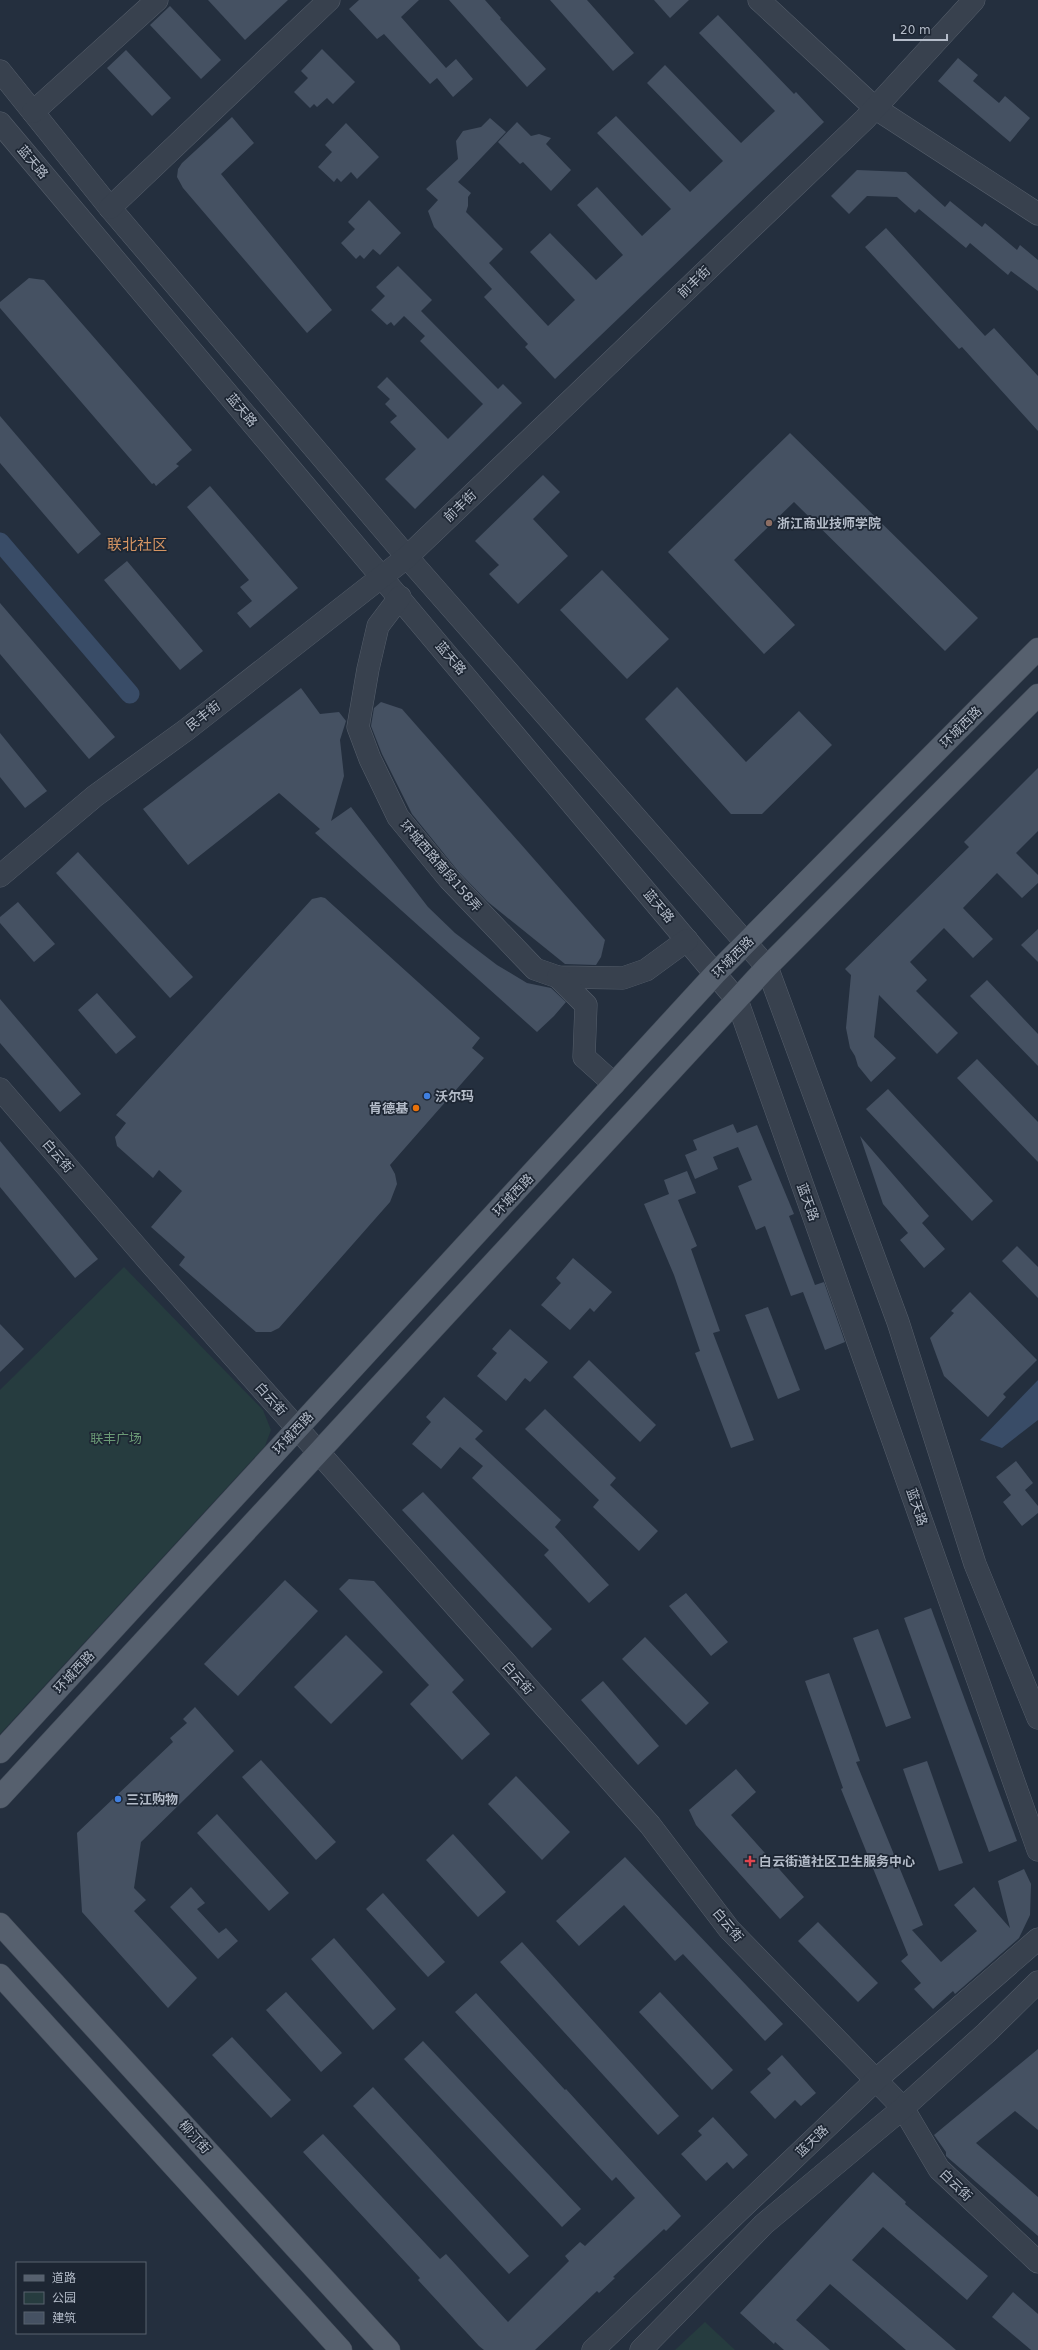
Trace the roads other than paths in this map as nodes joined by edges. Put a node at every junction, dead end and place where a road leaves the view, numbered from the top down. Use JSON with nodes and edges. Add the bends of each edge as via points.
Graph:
{"nodes":[{"id":1,"x":157,"y":0,"type":"edge"},
{"id":2,"x":329,"y":0,"type":"edge"},
{"id":3,"x":759,"y":0,"type":"edge"},
{"id":4,"x":974,"y":0,"type":"edge"},
{"id":5,"x":0,"y":71,"type":"edge"},
{"id":6,"x":875,"y":108,"type":"junction"},
{"id":7,"x":33,"y":112,"type":"junction"},
{"id":8,"x":0,"y":123,"type":"edge"},
{"id":9,"x":110,"y":208,"type":"junction"},
{"id":10,"x":1038,"y":214,"type":"edge"},
{"id":11,"x":407,"y":557,"type":"junction"},
{"id":12,"x":382,"y":576,"type":"junction"},
{"id":13,"x":400,"y":597,"type":"junction"},
{"id":14,"x":1038,"y":649,"type":"edge"},
{"id":15,"x":1038,"y":695,"type":"edge"},
{"id":16,"x":0,"y":876,"type":"edge"},
{"id":17,"x":687,"y":940,"type":"junction"},
{"id":18,"x":746,"y":944,"type":"junction"},
{"id":19,"x":767,"y":967,"type":"junction"},
{"id":20,"x":715,"y":974,"type":"junction"},
{"id":21,"x":558,"y":976,"type":"junction"},
{"id":22,"x":737,"y":1000,"type":"junction"},
{"id":23,"x":614,"y":1084,"type":"junction"},
{"id":24,"x":0,"y":1089,"type":"edge"},
{"id":25,"x":298,"y":1428,"type":"junction"},
{"id":26,"x":317,"y":1451,"type":"junction"},
{"id":27,"x":1038,"y":1718,"type":"edge"},
{"id":28,"x":0,"y":1752,"type":"edge"},
{"id":29,"x":0,"y":1797,"type":"edge"},
{"id":30,"x":1038,"y":1850,"type":"edge"},
{"id":31,"x":0,"y":1924,"type":"edge"},
{"id":32,"x":1038,"y":1939,"type":"edge"},
{"id":33,"x":0,"y":1975,"type":"edge"},
{"id":34,"x":1038,"y":1982,"type":"edge"},
{"id":35,"x":877,"y":2079,"type":"junction"},
{"id":36,"x":903,"y":2108,"type":"junction"},
{"id":37,"x":1038,"y":2262,"type":"edge"},
{"id":38,"x":341,"y":2350,"type":"edge"},
{"id":39,"x":389,"y":2350,"type":"edge"},
{"id":40,"x":594,"y":2350,"type":"edge"},
{"id":41,"x":641,"y":2350,"type":"edge"}],
"edges":[{"from":1,"to":7,"type":"street"},
{"from":2,"to":9,"type":"street"},
{"from":3,"to":6,"type":"street"},
{"from":4,"to":6,"type":"street","name":"前丰街"},
{"from":5,"to":7,"type":"street"},
{"from":6,"to":10,"type":"street"},
{"from":6,"to":11,"type":"street","name":"前丰街"},
{"from":7,"to":9,"type":"street"},
{"from":8,"to":12,"type":"street","name":"蓝天路"},
{"from":9,"to":11,"type":"street"},
{"from":11,"to":12,"type":"street","name":"民丰街"},
{"from":11,"to":18,"type":"street"},
{"from":12,"to":13,"type":"street","name":"蓝天路"},
{"from":12,"to":16,"type":"street","name":"民丰街","via":[[186,730],[95,796]]},
{"from":13,"to":17,"type":"street","name":"蓝天路"},
{"from":13,"to":21,"type":"street","name":"环城西路南段158弄","via":[[378,626],[368,669],[358,727],[370,759],[398,817],[450,879],[535,968]]},
{"from":14,"to":18,"type":"main road","name":"环城西路"},
{"from":15,"to":19,"type":"main road"},
{"from":17,"to":20,"type":"street","name":"蓝天路"},
{"from":17,"to":21,"type":"street","name":"环城西路南段158弄","via":[[646,970],[623,978]]},
{"from":18,"to":19,"type":"street"},
{"from":18,"to":20,"type":"main road","name":"环城西路"},
{"from":19,"to":22,"type":"main road"},
{"from":19,"to":27,"type":"street","via":[[898,1322],[975,1564]]},
{"from":20,"to":22,"type":"street","name":"蓝天路"},
{"from":20,"to":23,"type":"main road","name":"环城西路"},
{"from":21,"to":23,"type":"street","via":[[586,1005],[584,1057]]},
{"from":22,"to":26,"type":"main road"},
{"from":22,"to":30,"type":"street","name":"蓝天路"},
{"from":23,"to":25,"type":"main road","name":"环城西路"},
{"from":24,"to":25,"type":"street","name":"白云街","via":[[152,1265]]},
{"from":25,"to":26,"type":"street","name":"白云街"},
{"from":25,"to":28,"type":"main road","name":"环城西路"},
{"from":26,"to":29,"type":"main road"},
{"from":26,"to":35,"type":"street","name":"白云街","via":[[650,1825],[729,1929]]},
{"from":31,"to":39,"type":"main road","name":"柳汀街"},
{"from":32,"to":35,"type":"street","name":"蓝天路"},
{"from":33,"to":38,"type":"main road"},
{"from":34,"to":36,"type":"street"},
{"from":35,"to":36,"type":"street","name":"白云街"},
{"from":35,"to":40,"type":"street","name":"蓝天路"},
{"from":36,"to":37,"type":"street","name":"白云街","via":[[939,2169]]},
{"from":36,"to":41,"type":"street","via":[[764,2224]]}]}
